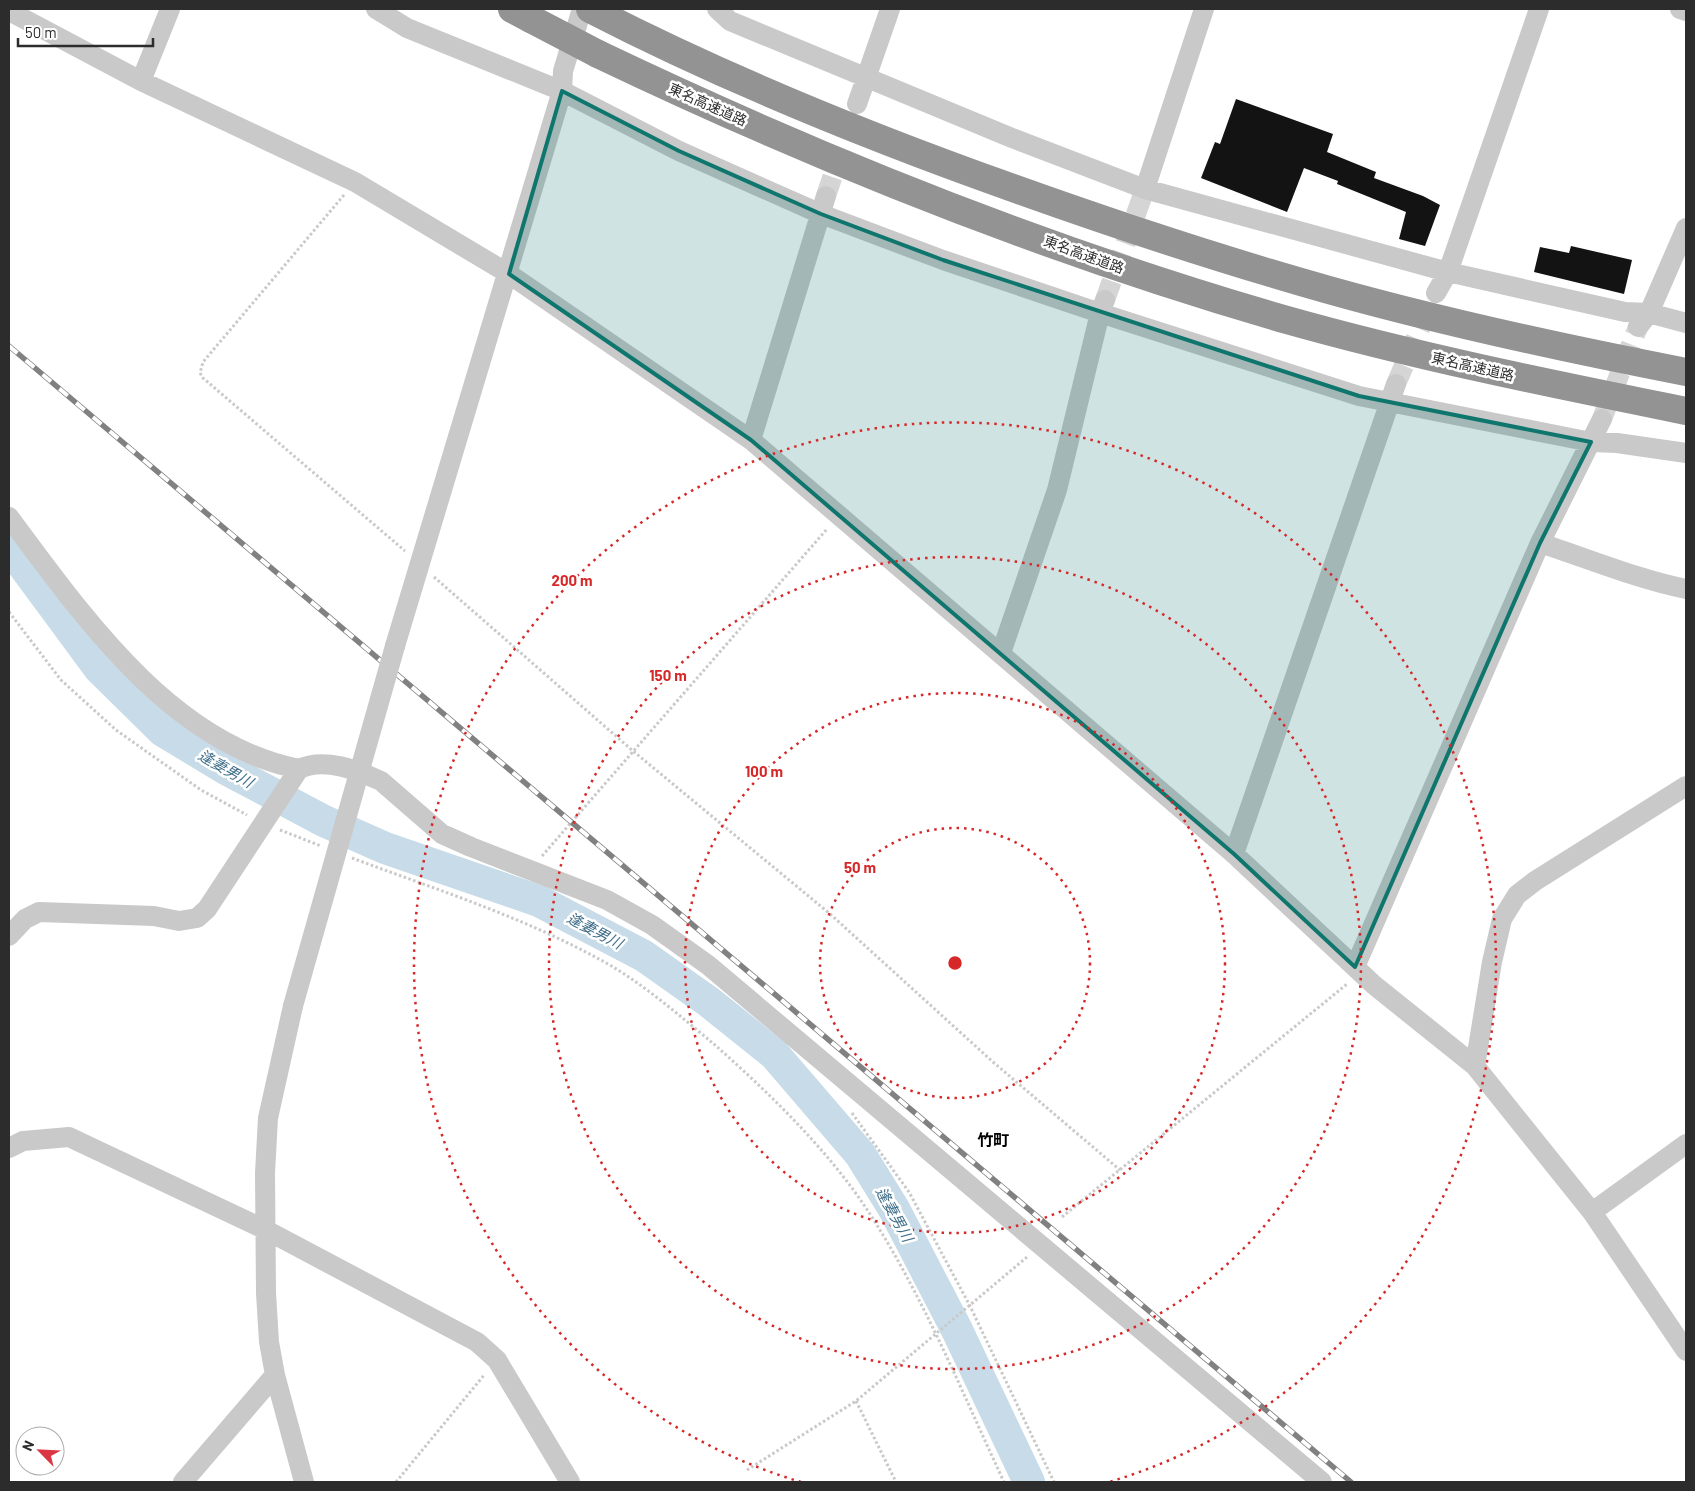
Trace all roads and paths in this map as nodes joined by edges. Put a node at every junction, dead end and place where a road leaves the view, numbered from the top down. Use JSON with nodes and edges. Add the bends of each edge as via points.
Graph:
{"nodes":[{"id":1,"x":170,"y":9,"type":"edge"},
{"id":2,"x":376,"y":9,"type":"edge"},
{"id":3,"x":582,"y":9,"type":"edge"},
{"id":4,"x":717,"y":9,"type":"edge"},
{"id":5,"x":890,"y":9,"type":"edge"},
{"id":6,"x":1204,"y":9,"type":"edge"},
{"id":7,"x":1539,"y":9,"type":"edge"},
{"id":8,"x":1680,"y":9,"type":"edge"},
{"id":9,"x":9,"y":11,"type":"edge"},
{"id":10,"x":1686,"y":11,"type":"edge"},
{"id":11,"x":521,"y":14,"type":"edge"},
{"id":12,"x":601,"y":14,"type":"edge"},
{"id":13,"x":867,"y":79,"type":"junction"},
{"id":14,"x":141,"y":81,"type":"junction"},
{"id":15,"x":562,"y":91,"type":"junction"},
{"id":16,"x":857,"y":104,"type":"tunnel mouth"},
{"id":17,"x":355,"y":182,"type":"junction"},
{"id":18,"x":1145,"y":189,"type":"junction"},
{"id":19,"x":824,"y":205,"type":"junction"},
{"id":20,"x":1686,"y":228,"type":"edge"},
{"id":21,"x":1448,"y":272,"type":"junction"},
{"id":22,"x":508,"y":274,"type":"junction"},
{"id":23,"x":1436,"y":293,"type":"tunnel mouth"},
{"id":24,"x":1103,"y":307,"type":"junction"},
{"id":25,"x":1644,"y":320,"type":"junction"},
{"id":26,"x":1686,"y":323,"type":"edge"},
{"id":27,"x":1686,"y":372,"type":"edge"},
{"id":28,"x":1396,"y":384,"type":"tunnel mouth"},
{"id":29,"x":1388,"y":404,"type":"junction"},
{"id":30,"x":1686,"y":411,"type":"edge"},
{"id":31,"x":1602,"y":419,"type":"tunnel mouth"},
{"id":32,"x":752,"y":440,"type":"junction"},
{"id":33,"x":1591,"y":442,"type":"junction"},
{"id":34,"x":1686,"y":453,"type":"edge"},
{"id":35,"x":838,"y":516,"type":"junction"},
{"id":36,"x":9,"y":517,"type":"edge"},
{"id":37,"x":1540,"y":544,"type":"junction"},
{"id":38,"x":411,"y":557,"type":"dead end"},
{"id":39,"x":430,"y":574,"type":"dead end"},
{"id":40,"x":1686,"y":589,"type":"edge"},
{"id":41,"x":9,"y":612,"type":"edge"},
{"id":42,"x":1001,"y":653,"type":"junction"},
{"id":43,"x":633,"y":751,"type":"junction"},
{"id":44,"x":299,"y":769,"type":"junction"},
{"id":45,"x":1686,"y":786,"type":"edge"},
{"id":46,"x":265,"y":822,"type":"junction"},
{"id":47,"x":328,"y":849,"type":"dead end"},
{"id":48,"x":1234,"y":854,"type":"junction"},
{"id":49,"x":347,"y":856,"type":"dead end"},
{"id":50,"x":530,"y":869,"type":"junction"},
{"id":51,"x":9,"y":936,"type":"edge"},
{"id":52,"x":1363,"y":975,"type":"junction"},
{"id":53,"x":1475,"y":1066,"type":"junction"},
{"id":54,"x":851,"y":1110,"type":"dead end"},
{"id":55,"x":1686,"y":1144,"type":"edge"},
{"id":56,"x":9,"y":1148,"type":"edge"},
{"id":57,"x":1120,"y":1170,"type":"junction"},
{"id":58,"x":1592,"y":1212,"type":"junction"},
{"id":59,"x":1062,"y":1217,"type":"dead end"},
{"id":60,"x":266,"y":1230,"type":"junction"},
{"id":61,"x":1041,"y":1245,"type":"junction"},
{"id":62,"x":970,"y":1306,"type":"junction"},
{"id":63,"x":935,"y":1335,"type":"junction"},
{"id":64,"x":1686,"y":1351,"type":"edge"},
{"id":65,"x":497,"y":1360,"type":"junction"},
{"id":66,"x":275,"y":1374,"type":"junction"},
{"id":67,"x":856,"y":1401,"type":"junction"},
{"id":68,"x":747,"y":1470,"type":"dead end"},
{"id":69,"x":183,"y":1482,"type":"edge"},
{"id":70,"x":304,"y":1482,"type":"edge"},
{"id":71,"x":396,"y":1482,"type":"edge"},
{"id":72,"x":570,"y":1482,"type":"edge"},
{"id":73,"x":896,"y":1482,"type":"edge"},
{"id":74,"x":1004,"y":1482,"type":"edge"},
{"id":75,"x":1054,"y":1482,"type":"edge"},
{"id":76,"x":1322,"y":1482,"type":"edge"}],
"edges":[{"from":1,"to":14,"type":"street"},
{"from":2,"to":15,"type":"street","via":[[407,28]]},
{"from":3,"to":15,"type":"street","via":[[563,71]]},
{"from":4,"to":13,"type":"street","via":[[730,21]]},
{"from":5,"to":13,"type":"street"},
{"from":6,"to":18,"type":"street"},
{"from":7,"to":21,"type":"street"},
{"from":8,"to":10,"type":"street"},
{"from":9,"to":14,"type":"street"},
{"from":11,"to":30,"type":"highway","name":"東名高速道路","bridge":true,"via":[[598,54],[783,138],[924,196],[1129,270],[1288,320],[1436,358]]},
{"from":12,"to":27,"type":"highway","via":[[813,111],[938,162],[1141,233],[1303,283],[1571,350]]},
{"from":13,"to":16,"type":"street"},
{"from":13,"to":18,"type":"street"},
{"from":14,"to":17,"type":"street"},
{"from":15,"to":19,"type":"street","via":[[680,152]]},
{"from":15,"to":22,"type":"street"},
{"from":17,"to":22,"type":"street"},
{"from":17,"to":38,"type":"path","via":[[203,362],[200,373]]},
{"from":18,"to":21,"type":"street"},
{"from":19,"to":24,"type":"street","via":[[943,260]]},
{"from":19,"to":32,"type":"street"},
{"from":20,"to":25,"type":"street"},
{"from":21,"to":23,"type":"street"},
{"from":21,"to":25,"type":"street","via":[[1625,312]]},
{"from":22,"to":32,"type":"street"},
{"from":22,"to":60,"type":"street","bridge":true,"via":[[395,646],[293,1006],[268,1118],[264,1173]]},
{"from":24,"to":29,"type":"street"},
{"from":24,"to":42,"type":"street","via":[[1057,490]]},
{"from":25,"to":26,"type":"street"},
{"from":28,"to":29,"type":"street"},
{"from":29,"to":33,"type":"street"},
{"from":29,"to":48,"type":"street"},
{"from":31,"to":33,"type":"street"},
{"from":32,"to":35,"type":"street"},
{"from":33,"to":34,"type":"street"},
{"from":33,"to":37,"type":"street"},
{"from":35,"to":42,"type":"street"},
{"from":35,"to":43,"type":"path"},
{"from":36,"to":44,"type":"street","via":[[86,619],[162,698],[237,748],[272,763]]},
{"from":37,"to":40,"type":"street","via":[[1656,583]]},
{"from":37,"to":52,"type":"street"},
{"from":39,"to":43,"type":"path"},
{"from":41,"to":46,"type":"path","via":[[61,680],[116,730],[201,790]]},
{"from":42,"to":48,"type":"street"},
{"from":43,"to":50,"type":"path"},
{"from":43,"to":57,"type":"path","via":[[829,914],[993,1062]]},
{"from":44,"to":46,"type":"street"},
{"from":44,"to":50,"type":"street","via":[[308,764],[328,764],[371,777],[442,834]]},
{"from":45,"to":53,"type":"street","via":[[1535,881],[1517,896],[1502,919]]},
{"from":46,"to":47,"type":"path"},
{"from":46,"to":51,"type":"street","via":[[207,909],[197,918],[179,921],[154,916],[38,912],[25,919]]},
{"from":48,"to":52,"type":"street"},
{"from":49,"to":63,"type":"path","via":[[532,925],[600,959],[674,1010],[805,1131],[865,1206]]},
{"from":50,"to":61,"type":"street","via":[[607,900],[652,925],[708,965]]},
{"from":52,"to":53,"type":"street"},
{"from":52,"to":57,"type":"path"},
{"from":53,"to":58,"type":"street"},
{"from":54,"to":62,"type":"path","via":[[909,1192]]},
{"from":55,"to":58,"type":"street"},
{"from":56,"to":60,"type":"street","via":[[23,1141],[69,1137]]},
{"from":57,"to":59,"type":"path"},
{"from":58,"to":64,"type":"street"},
{"from":60,"to":65,"type":"street","via":[[477,1342]]},
{"from":60,"to":66,"type":"street","via":[[266,1303]]},
{"from":61,"to":62,"type":"path"},
{"from":61,"to":76,"type":"street"},
{"from":62,"to":63,"type":"path"},
{"from":62,"to":75,"type":"path"},
{"from":63,"to":67,"type":"path"},
{"from":63,"to":74,"type":"path"},
{"from":65,"to":71,"type":"path"},
{"from":65,"to":72,"type":"street"},
{"from":66,"to":69,"type":"street"},
{"from":66,"to":70,"type":"street"},
{"from":67,"to":68,"type":"path"},
{"from":67,"to":73,"type":"path"}]}
